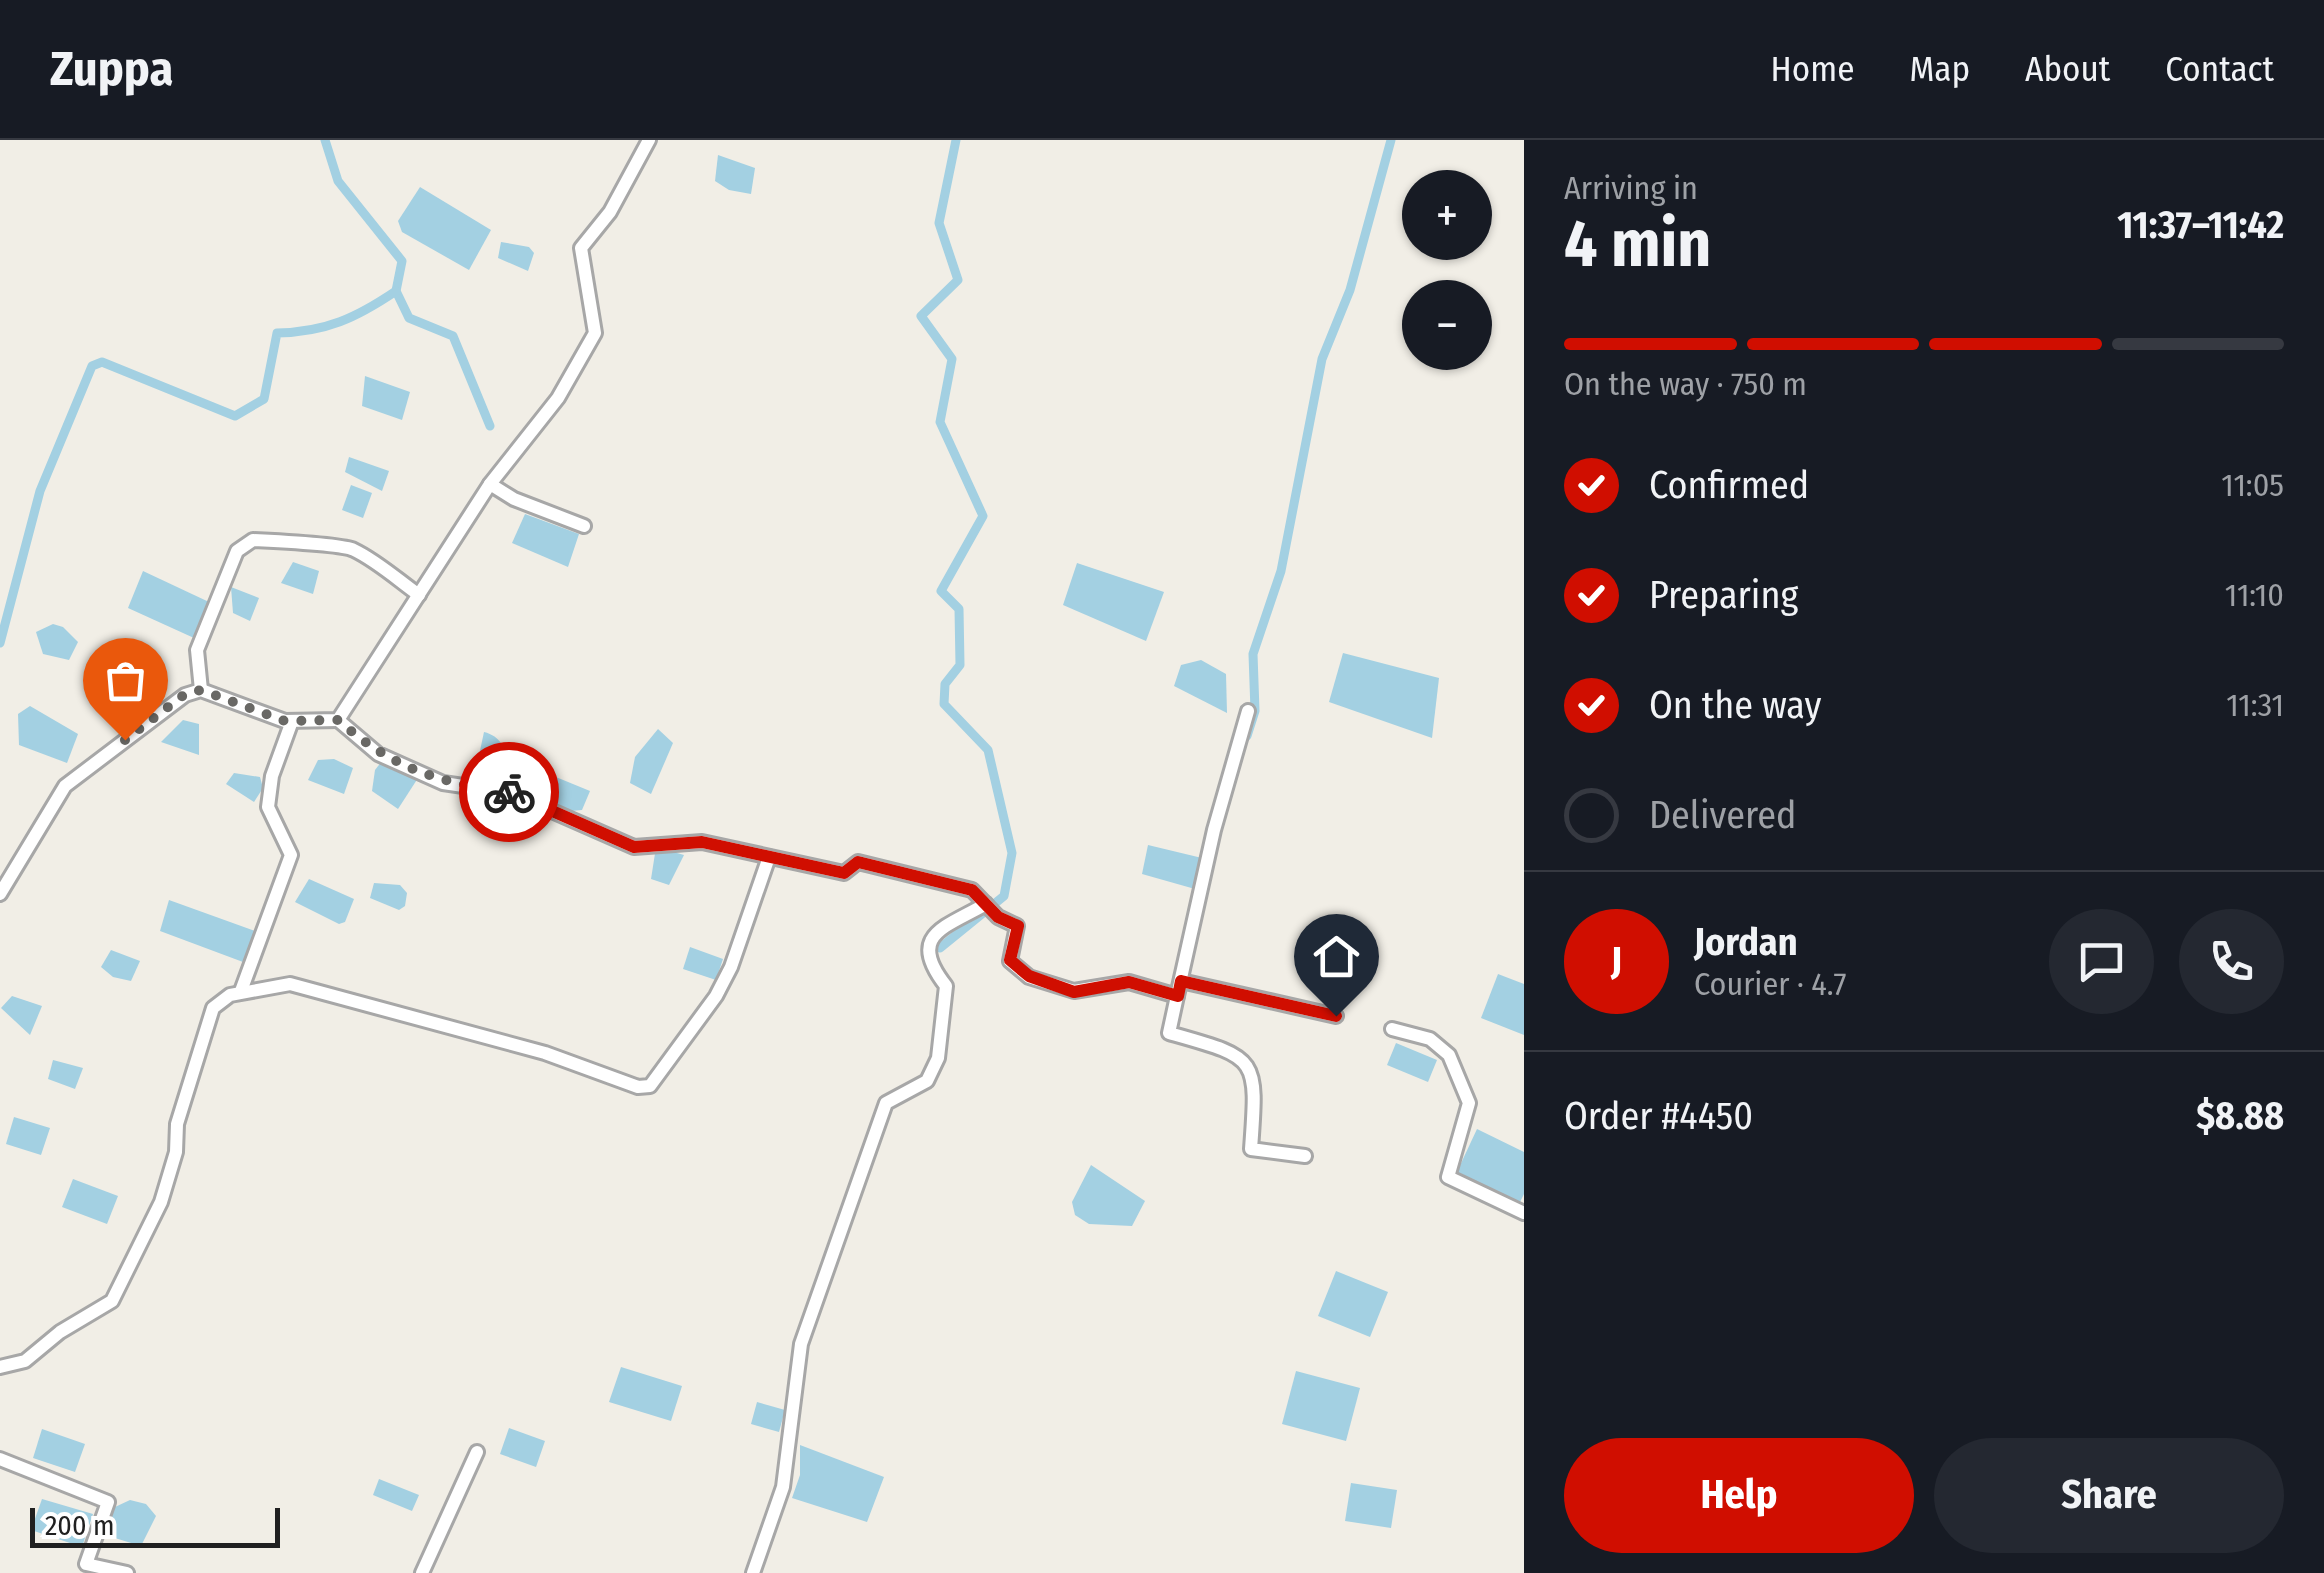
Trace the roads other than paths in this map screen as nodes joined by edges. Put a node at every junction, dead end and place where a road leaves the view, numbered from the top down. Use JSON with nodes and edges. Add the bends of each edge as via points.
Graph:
{"nodes":[{"id":1,"x":650,"y":140,"type":"edge"},
{"id":2,"x":490,"y":484,"type":"junction"},
{"id":3,"x":584,"y":526,"type":"dead end"},
{"id":4,"x":419,"y":594,"type":"junction"},
{"id":5,"x":201,"y":690,"type":"junction"},
{"id":6,"x":1248,"y":711,"type":"dead end"},
{"id":7,"x":338,"y":720,"type":"junction"},
{"id":8,"x":292,"y":721,"type":"junction"},
{"id":9,"x":769,"y":857,"type":"junction"},
{"id":10,"x":0,"y":894,"type":"edge"},
{"id":11,"x":986,"y":904,"type":"junction"},
{"id":12,"x":1181,"y":981,"type":"junction"},
{"id":13,"x":241,"y":991,"type":"junction"},
{"id":14,"x":1178,"y":996,"type":"junction"},
{"id":15,"x":1336,"y":1016,"type":"dead end"},
{"id":16,"x":1392,"y":1029,"type":"dead end"},
{"id":17,"x":1305,"y":1156,"type":"dead end"},
{"id":18,"x":1524,"y":1213,"type":"edge"},
{"id":19,"x":0,"y":1367,"type":"edge"},
{"id":20,"x":476,"y":1452,"type":"dead end"},
{"id":21,"x":0,"y":1459,"type":"edge"},
{"id":22,"x":127,"y":1573,"type":"edge"},
{"id":23,"x":422,"y":1573,"type":"edge"},
{"id":24,"x":752,"y":1573,"type":"edge"}],
"edges":[{"from":1,"to":2,"type":"street","via":[[582,248],[594,333],[558,398]]},
{"from":2,"to":3,"type":"street"},
{"from":2,"to":4,"type":"street"},
{"from":4,"to":5,"type":"street","via":[[338,544],[253,540],[237,551],[197,650]]},
{"from":4,"to":7,"type":"street"},
{"from":5,"to":8,"type":"street"},
{"from":5,"to":10,"type":"street","via":[[185,694],[65,786]]},
{"from":6,"to":12,"type":"street"},
{"from":7,"to":8,"type":"street"},
{"from":7,"to":9,"type":"street","via":[[378,754],[443,783],[511,793],[634,847],[702,842]]},
{"from":8,"to":13,"type":"street","via":[[268,807],[290,854]]},
{"from":9,"to":11,"type":"street","via":[[844,873],[858,862],[972,890]]},
{"from":9,"to":13,"type":"street","via":[[731,967],[650,1086],[290,984]]},
{"from":11,"to":14,"type":"street","via":[[1018,926],[1010,960],[1029,976],[1074,992],[1129,982]]},
{"from":11,"to":24,"type":"street","via":[[932,935],[927,945],[931,967],[946,986],[938,1058],[927,1081],[886,1103],[801,1344],[783,1486]]},
{"from":12,"to":14,"type":"street"},
{"from":12,"to":15,"type":"street"},
{"from":13,"to":19,"type":"street","via":[[214,1008],[177,1124],[161,1202],[112,1301],[24,1361]]},
{"from":14,"to":17,"type":"street","via":[[1169,1034],[1234,1052],[1250,1067],[1256,1090],[1251,1149]]},
{"from":16,"to":18,"type":"street","via":[[1430,1039],[1449,1055],[1469,1102],[1448,1177]]},
{"from":20,"to":23,"type":"street"},
{"from":21,"to":22,"type":"street","via":[[108,1502],[86,1564]]}]}
